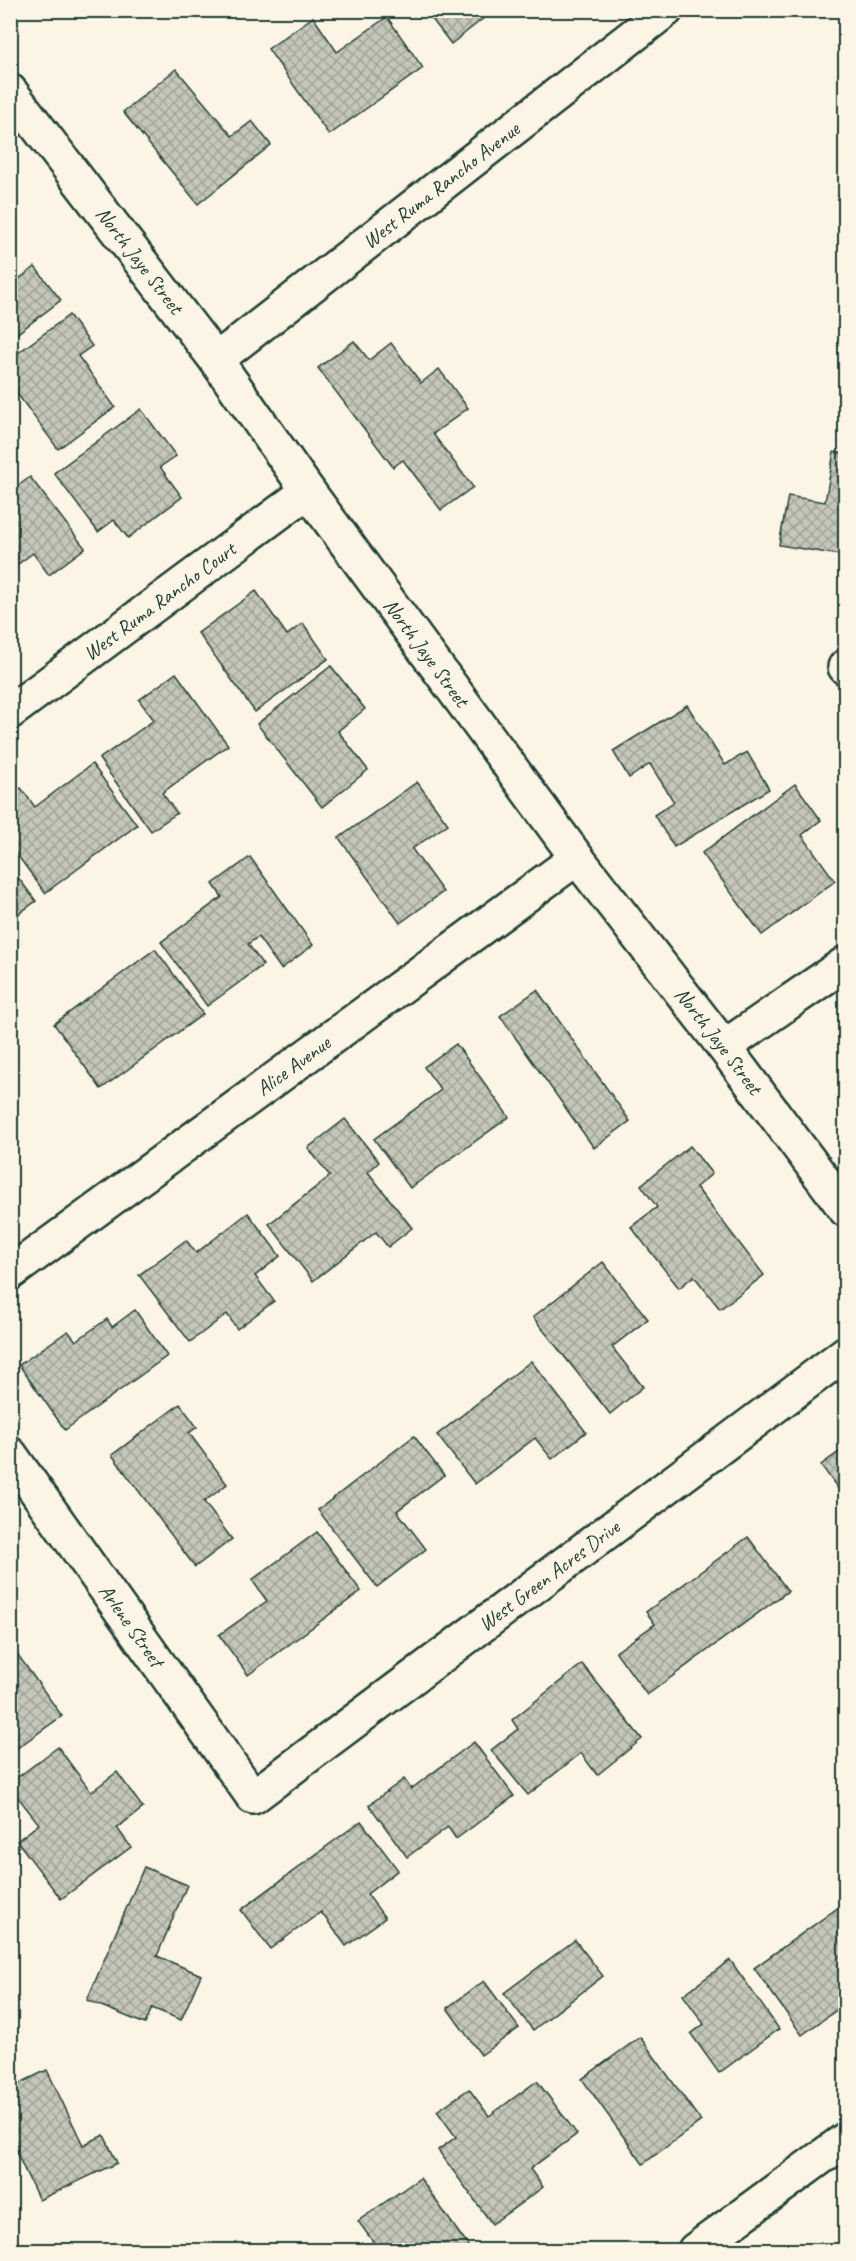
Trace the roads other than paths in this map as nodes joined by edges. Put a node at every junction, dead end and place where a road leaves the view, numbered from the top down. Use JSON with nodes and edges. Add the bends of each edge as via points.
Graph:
{"nodes":[{"id":1,"x":666,"y":10,"type":"edge"},
{"id":2,"x":10,"y":91,"type":"edge"},
{"id":3,"x":216,"y":360,"type":"junction"},
{"id":4,"x":308,"y":491,"type":"junction"},
{"id":5,"x":10,"y":712,"type":"edge"},
{"id":6,"x":577,"y":858,"type":"junction"},
{"id":7,"x":846,"y":963,"type":"edge"},
{"id":8,"x":724,"y":1047,"type":"junction"},
{"id":9,"x":846,"y":1210,"type":"edge"},
{"id":10,"x":10,"y":1273,"type":"edge"},
{"id":11,"x":846,"y":1353,"type":"edge"},
{"id":12,"x":10,"y":1454,"type":"edge"},
{"id":13,"x":253,"y":1797,"type":"joint"},
{"id":14,"x":846,"y":2139,"type":"edge"},
{"id":15,"x":695,"y":2250,"type":"edge"}],
"edges":[{"from":1,"to":3,"type":"street","name":"West Ruma Rancho Avenue"},
{"from":2,"to":3,"type":"street","name":"North Jaye Street"},
{"from":3,"to":4,"type":"street","name":"North Jaye Street"},
{"from":4,"to":5,"type":"street","name":"West Ruma Rancho Court"},
{"from":4,"to":6,"type":"street","name":"North Jaye Street"},
{"from":6,"to":8,"type":"street","name":"North Jaye Street"},
{"from":6,"to":10,"type":"street","name":"Alice Avenue"},
{"from":7,"to":8,"type":"street"},
{"from":8,"to":9,"type":"street","name":"North Jaye Street"},
{"from":11,"to":13,"type":"street","name":"West Green Acres Drive"},
{"from":12,"to":13,"type":"street","name":"Arlene Street"},
{"from":14,"to":15,"type":"street"}]}
